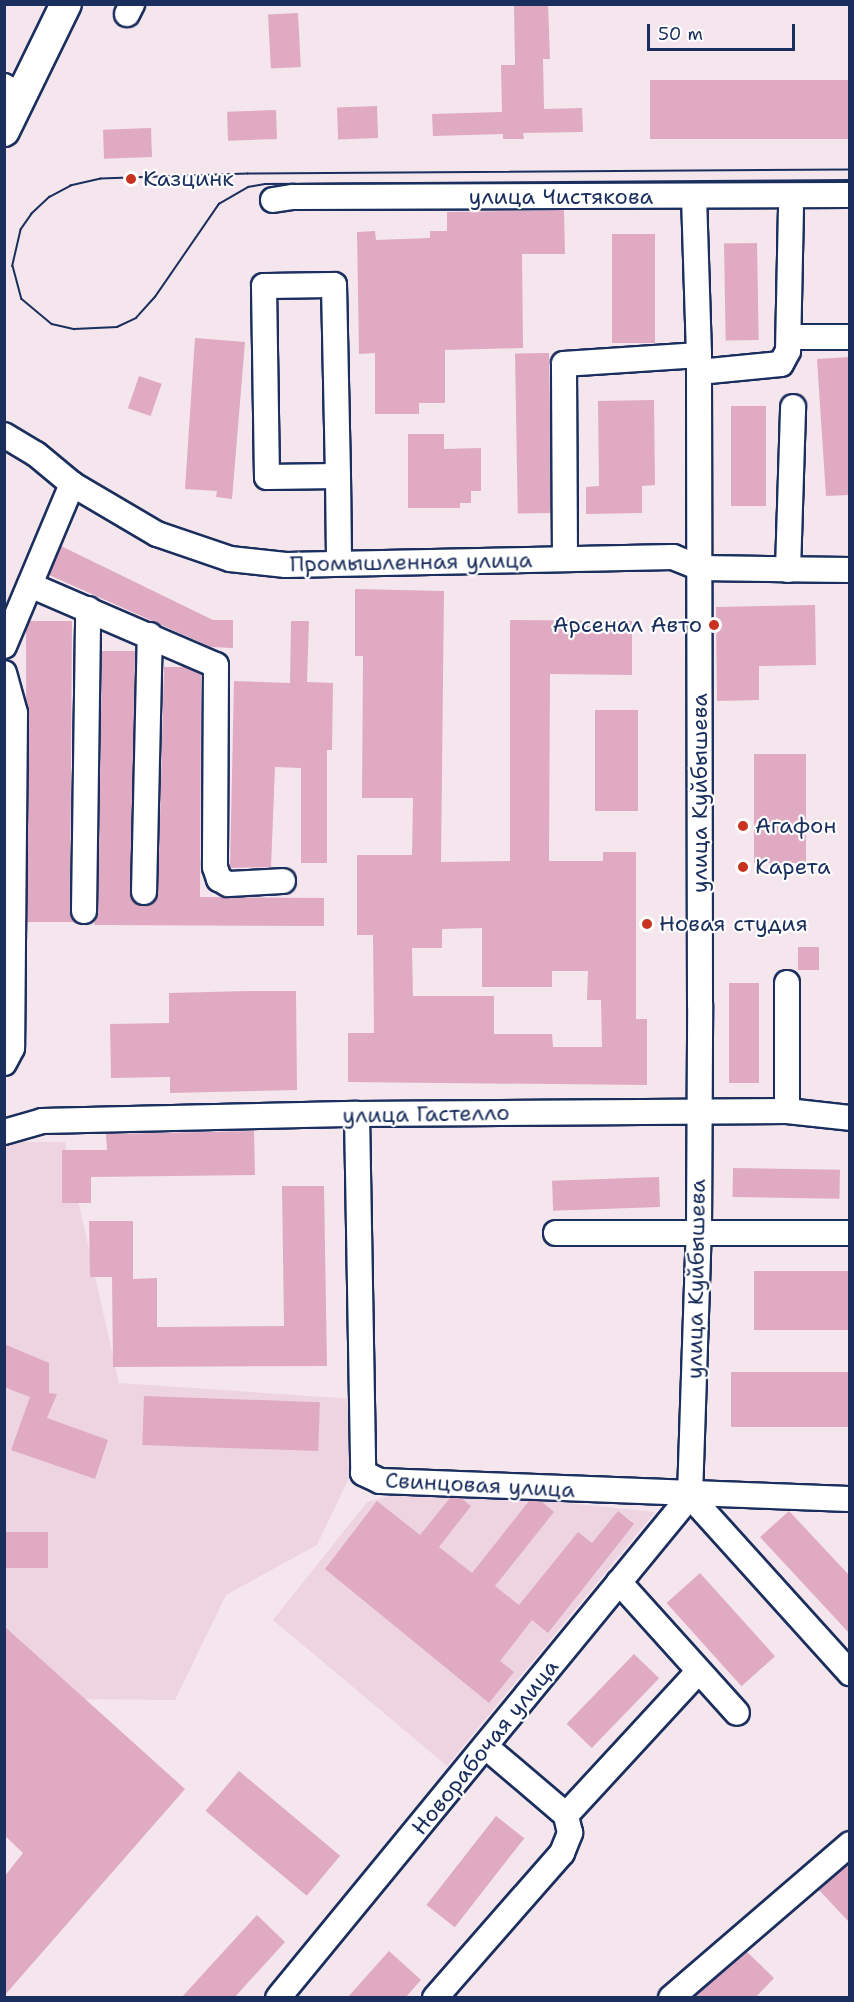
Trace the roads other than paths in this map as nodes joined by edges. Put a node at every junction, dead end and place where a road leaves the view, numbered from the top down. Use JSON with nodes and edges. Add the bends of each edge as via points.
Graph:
{"nodes":[{"id":1,"x":66,"y":4,"type":"edge"},
{"id":2,"x":14,"y":91,"type":"edge"},
{"id":3,"x":4,"y":131,"type":"edge"},
{"id":4,"x":849,"y":195,"type":"edge"},
{"id":5,"x":693,"y":198,"type":"junction"},
{"id":6,"x":273,"y":200,"type":"dead end"},
{"id":7,"x":791,"y":209,"type":"dead end"},
{"id":8,"x":789,"y":337,"type":"junction"},
{"id":9,"x":849,"y":337,"type":"edge"},
{"id":10,"x":699,"y":363,"type":"junction"},
{"id":11,"x":793,"y":408,"type":"dead end"},
{"id":12,"x":4,"y":435,"type":"edge"},
{"id":13,"x":338,"y":476,"type":"junction"},
{"id":14,"x":72,"y":484,"type":"junction"},
{"id":15,"x":565,"y":559,"type":"junction"},
{"id":16,"x":339,"y":562,"type":"junction"},
{"id":17,"x":700,"y":568,"type":"junction"},
{"id":18,"x":788,"y":570,"type":"junction"},
{"id":19,"x":849,"y":570,"type":"edge"},
{"id":20,"x":30,"y":585,"type":"junction"},
{"id":21,"x":88,"y":609,"type":"junction"},
{"id":22,"x":150,"y":634,"type":"junction"},
{"id":23,"x":4,"y":646,"type":"edge"},
{"id":24,"x":4,"y":673,"type":"edge"},
{"id":25,"x":9,"y":788,"type":"edge"},
{"id":26,"x":283,"y":881,"type":"dead end"},
{"id":27,"x":144,"y":892,"type":"dead end"},
{"id":28,"x":84,"y":911,"type":"dead end"},
{"id":29,"x":787,"y":983,"type":"dead end"},
{"id":30,"x":4,"y":1063,"type":"edge"},
{"id":31,"x":787,"y":1111,"type":"junction"},
{"id":32,"x":697,"y":1112,"type":"junction"},
{"id":33,"x":357,"y":1114,"type":"junction"},
{"id":34,"x":849,"y":1118,"type":"edge"},
{"id":35,"x":4,"y":1132,"type":"edge"},
{"id":36,"x":699,"y":1230,"type":"junction"},
{"id":37,"x":556,"y":1233,"type":"dead end"},
{"id":38,"x":849,"y":1233,"type":"edge"},
{"id":39,"x":690,"y":1496,"type":"junction"},
{"id":40,"x":849,"y":1499,"type":"edge"},
{"id":41,"x":619,"y":1582,"type":"junction"},
{"id":42,"x":698,"y":1672,"type":"junction"},
{"id":43,"x":849,"y":1673,"type":"edge"},
{"id":44,"x":737,"y":1713,"type":"dead end"},
{"id":45,"x":485,"y":1746,"type":"junction"},
{"id":46,"x":566,"y":1815,"type":"junction"},
{"id":47,"x":849,"y":1844,"type":"edge"},
{"id":48,"x":278,"y":1998,"type":"edge"},
{"id":49,"x":435,"y":1998,"type":"edge"},
{"id":50,"x":671,"y":1998,"type":"edge"}],
"edges":[{"from":1,"to":2,"type":"main road","via":[[43,51]]},
{"from":2,"to":3,"type":"main road"},
{"from":4,"to":5,"type":"street","name":"улица Чистякова"},
{"from":5,"to":6,"type":"street","name":"улица Чистякова"},
{"from":5,"to":10,"type":"street","name":"улица Куйбышева"},
{"from":7,"to":8,"type":"street"},
{"from":8,"to":9,"type":"street"},
{"from":8,"to":10,"type":"street","via":[[788,351],[781,364]]},
{"from":10,"to":15,"type":"street","via":[[564,364]]},
{"from":10,"to":17,"type":"street","name":"улица Куйбышева"},
{"from":11,"to":18,"type":"street"},
{"from":12,"to":14,"type":"street","name":"Промышленная улица","via":[[36,454]]},
{"from":13,"to":13,"type":"street","via":[[334,285],[264,286],[267,477]]},
{"from":13,"to":16,"type":"street"},
{"from":14,"to":16,"type":"street","name":"Промышленная улица","via":[[157,534],[230,559],[286,565]]},
{"from":14,"to":20,"type":"street"},
{"from":15,"to":16,"type":"street","name":"Промышленная улица"},
{"from":15,"to":17,"type":"street","name":"Промышленная улица","via":[[673,557]]},
{"from":17,"to":18,"type":"street","name":"Промышленная улица"},
{"from":17,"to":32,"type":"street","name":"улица Куйбышева"},
{"from":18,"to":19,"type":"street","name":"Промышленная улица"},
{"from":20,"to":21,"type":"street"},
{"from":20,"to":23,"type":"street"},
{"from":21,"to":22,"type":"street"},
{"from":21,"to":28,"type":"street"},
{"from":22,"to":26,"type":"street","via":[[216,665],[219,879],[228,884]]},
{"from":22,"to":27,"type":"street"},
{"from":24,"to":25,"type":"street","via":[[15,713]]},
{"from":25,"to":30,"type":"street","via":[[12,1048]]},
{"from":29,"to":31,"type":"street"},
{"from":31,"to":32,"type":"street","name":"улица Гастелло"},
{"from":31,"to":34,"type":"street","name":"улица Гастелло"},
{"from":32,"to":33,"type":"street","name":"улица Гастелло"},
{"from":32,"to":36,"type":"street","name":"улица Куйбышева"},
{"from":33,"to":35,"type":"street","name":"улица Гастелло","via":[[42,1121]]},
{"from":33,"to":39,"type":"street","name":"Свинцовая улица","via":[[363,1473],[380,1481]]},
{"from":36,"to":37,"type":"street"},
{"from":36,"to":38,"type":"street"},
{"from":36,"to":39,"type":"street","name":"улица Куйбышева"},
{"from":39,"to":40,"type":"street","name":"Свинцовая улица"},
{"from":39,"to":41,"type":"street","name":"Новорабочая улица"},
{"from":39,"to":43,"type":"street"},
{"from":41,"to":42,"type":"street"},
{"from":41,"to":45,"type":"street","name":"Новорабочая улица"},
{"from":42,"to":44,"type":"street"},
{"from":42,"to":46,"type":"street"},
{"from":45,"to":46,"type":"street"},
{"from":45,"to":48,"type":"street","name":"Новорабочая улица"},
{"from":46,"to":49,"type":"street","via":[[570,1833],[562,1853]]},
{"from":47,"to":50,"type":"street"}]}
